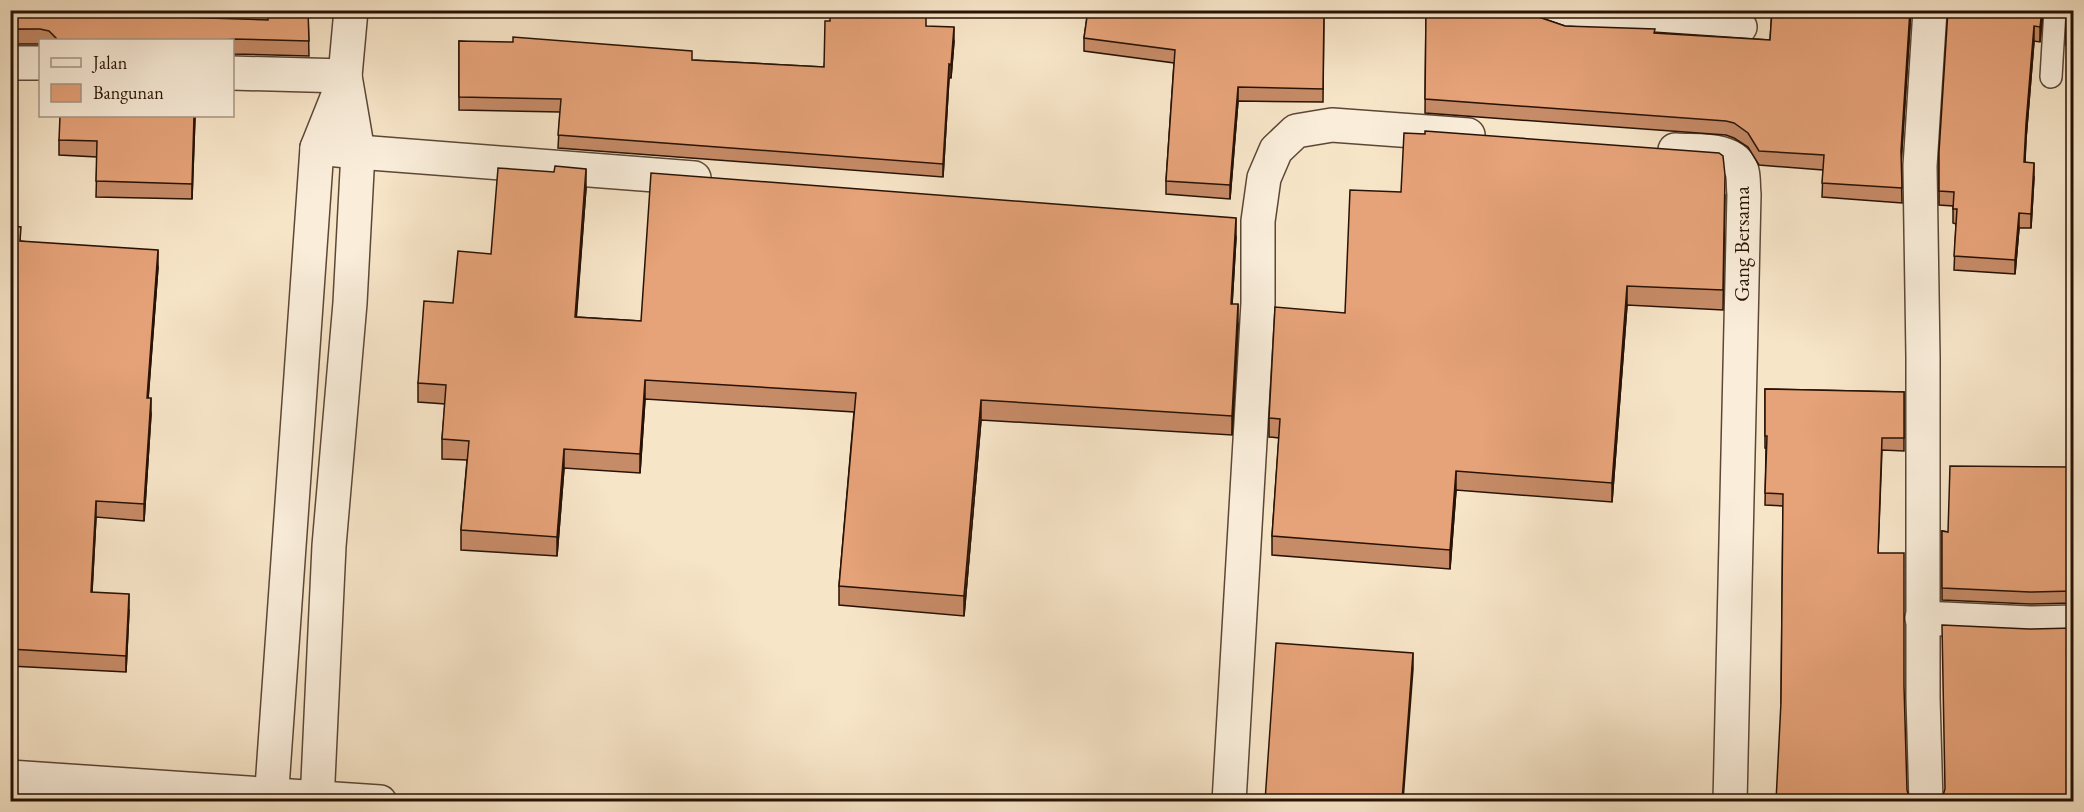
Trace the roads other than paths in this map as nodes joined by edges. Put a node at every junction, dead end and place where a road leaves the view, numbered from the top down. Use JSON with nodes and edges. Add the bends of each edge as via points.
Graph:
{"nodes":[{"id":1,"x":351,"y":10,"type":"edge"},
{"id":2,"x":1534,"y":10,"type":"edge"},
{"id":3,"x":1930,"y":10,"type":"edge"},
{"id":4,"x":2055,"y":10,"type":"edge"},
{"id":5,"x":1740,"y":27,"type":"dead end"},
{"id":6,"x":10,"y":63,"type":"edge"},
{"id":7,"x":39,"y":63,"type":"edge"},
{"id":8,"x":234,"y":73,"type":"edge"},
{"id":9,"x":345,"y":76,"type":"junction"},
{"id":10,"x":2051,"y":77,"type":"dead end"},
{"id":11,"x":1498,"y":137,"type":"edge"},
{"id":12,"x":317,"y":148,"type":"junction"},
{"id":13,"x":1641,"y":148,"type":"edge"},
{"id":14,"x":358,"y":152,"type":"junction"},
{"id":15,"x":725,"y":180,"type":"edge"},
{"id":16,"x":1223,"y":217,"type":"edge"},
{"id":17,"x":1258,"y":221,"type":"junction"},
{"id":18,"x":307,"y":299,"type":"junction"},
{"id":19,"x":350,"y":303,"type":"junction"},
{"id":20,"x":289,"y":545,"type":"junction"},
{"id":21,"x":329,"y":546,"type":"junction"},
{"id":22,"x":1922,"y":618,"type":"junction"},
{"id":23,"x":2073,"y":622,"type":"edge"},
{"id":24,"x":10,"y":777,"type":"edge"},
{"id":25,"x":272,"y":798,"type":"edge"},
{"id":26,"x":317,"y":799,"type":"edge"},
{"id":27,"x":380,"y":801,"type":"edge"},
{"id":28,"x":1228,"y":801,"type":"edge"},
{"id":29,"x":1730,"y":801,"type":"edge"},
{"id":30,"x":1926,"y":801,"type":"edge"}],
"edges":[{"from":1,"to":9,"type":"street"},
{"from":2,"to":5,"type":"street","via":[[1566,22]]},
{"from":3,"to":22,"type":"street","via":[[1920,166]]},
{"from":4,"to":10,"type":"lane"},
{"from":6,"to":7,"type":"street"},
{"from":8,"to":9,"type":"street"},
{"from":9,"to":12,"type":"street"},
{"from":9,"to":14,"type":"street"},
{"from":11,"to":17,"type":"street","via":[[1332,125],[1296,131],[1276,150],[1264,178]]},
{"from":12,"to":14,"type":"street"},
{"from":12,"to":18,"type":"street"},
{"from":13,"to":29,"type":"street","name":"Gang Bersama","via":[[1725,154],[1736,159],[1742,171]]},
{"from":14,"to":15,"type":"street"},
{"from":14,"to":19,"type":"street"},
{"from":16,"to":17,"type":"street"},
{"from":17,"to":28,"type":"street","via":[[1258,303]]},
{"from":18,"to":19,"type":"street"},
{"from":18,"to":20,"type":"street"},
{"from":19,"to":21,"type":"street"},
{"from":20,"to":21,"type":"street"},
{"from":20,"to":25,"type":"street"},
{"from":21,"to":26,"type":"street"},
{"from":22,"to":23,"type":"street"},
{"from":22,"to":30,"type":"street"},
{"from":24,"to":25,"type":"street"},
{"from":25,"to":26,"type":"street"},
{"from":26,"to":27,"type":"street"}]}
